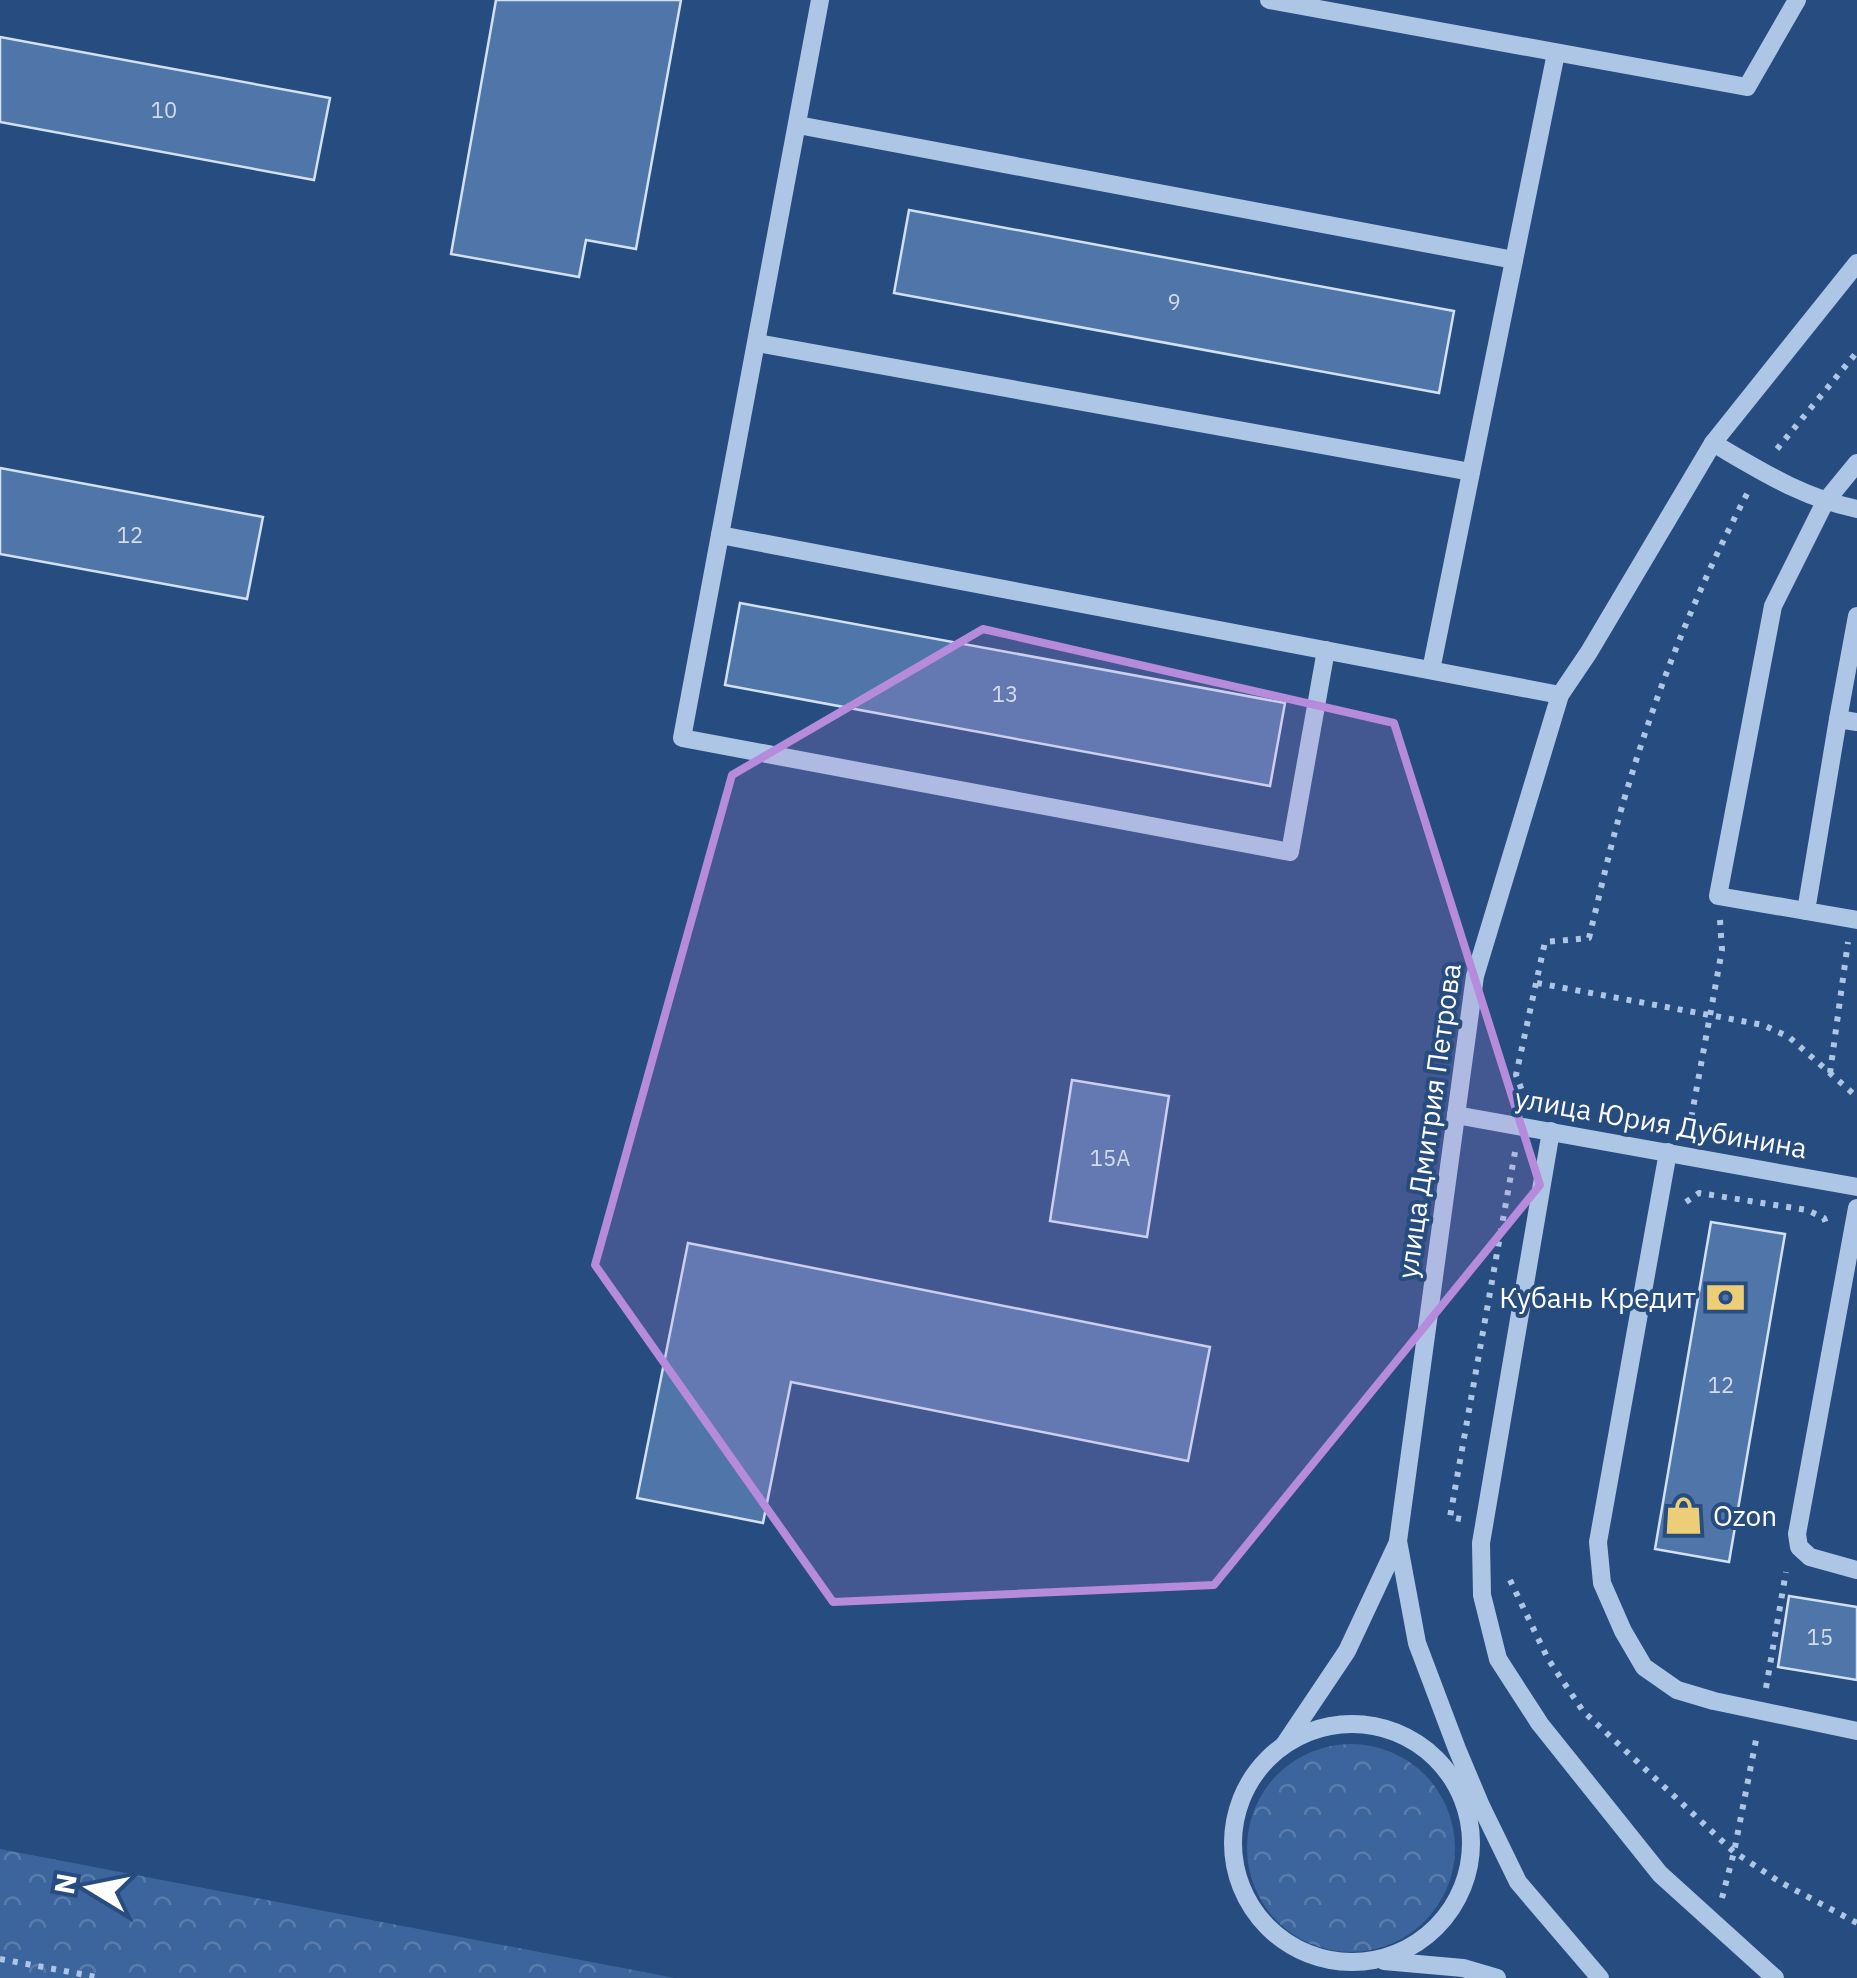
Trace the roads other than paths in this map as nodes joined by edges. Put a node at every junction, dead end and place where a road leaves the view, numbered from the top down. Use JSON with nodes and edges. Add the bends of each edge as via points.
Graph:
{"nodes":[{"id":1,"x":820,"y":0,"type":"edge"},
{"id":2,"x":1269,"y":0,"type":"edge"},
{"id":3,"x":1798,"y":0,"type":"edge"},
{"id":4,"x":1556,"y":53,"type":"junction"},
{"id":5,"x":798,"y":125,"type":"junction"},
{"id":6,"x":1514,"y":260,"type":"junction"},
{"id":7,"x":1857,"y":263,"type":"edge"},
{"id":8,"x":757,"y":343,"type":"junction"},
{"id":9,"x":1713,"y":443,"type":"junction"},
{"id":10,"x":1857,"y":463,"type":"edge"},
{"id":11,"x":1471,"y":472,"type":"junction"},
{"id":12,"x":1826,"y":502,"type":"junction"},
{"id":13,"x":1857,"y":509,"type":"edge"},
{"id":14,"x":720,"y":535,"type":"junction"},
{"id":15,"x":1857,"y":616,"type":"edge"},
{"id":16,"x":1326,"y":650,"type":"junction"},
{"id":17,"x":1431,"y":670,"type":"junction"},
{"id":18,"x":1560,"y":695,"type":"junction"},
{"id":19,"x":1848,"y":720,"type":"edge"},
{"id":20,"x":1806,"y":911,"type":"junction"},
{"id":21,"x":1854,"y":919,"type":"edge"},
{"id":22,"x":1456,"y":1114,"type":"junction"},
{"id":23,"x":1551,"y":1131,"type":"junction"},
{"id":24,"x":1676,"y":1154,"type":"junction"},
{"id":25,"x":1857,"y":1186,"type":"edge"},
{"id":26,"x":1857,"y":1208,"type":"edge"},
{"id":27,"x":1398,"y":1541,"type":"junction"},
{"id":28,"x":1857,"y":1570,"type":"edge"},
{"id":29,"x":1857,"y":1731,"type":"edge"},
{"id":30,"x":1284,"y":1744,"type":"junction"},
{"id":31,"x":1378,"y":1961,"type":"junction"},
{"id":32,"x":1497,"y":1978,"type":"edge"},
{"id":33,"x":1600,"y":1978,"type":"edge"},
{"id":34,"x":1775,"y":1978,"type":"edge"}],
"edges":[{"from":1,"to":5,"type":"street"},
{"from":2,"to":4,"type":"street"},
{"from":3,"to":4,"type":"street","via":[[1747,87]]},
{"from":4,"to":6,"type":"street"},
{"from":5,"to":6,"type":"street"},
{"from":5,"to":8,"type":"street"},
{"from":6,"to":11,"type":"street"},
{"from":7,"to":9,"type":"street","name":"улица Дмитрия Петрова"},
{"from":8,"to":11,"type":"street"},
{"from":8,"to":14,"type":"street"},
{"from":9,"to":12,"type":"street"},
{"from":9,"to":18,"type":"street","name":"улица Дмитрия Петрова"},
{"from":10,"to":12,"type":"street"},
{"from":11,"to":17,"type":"street"},
{"from":12,"to":13,"type":"street"},
{"from":12,"to":20,"type":"street","via":[[1773,606],[1718,896]]},
{"from":14,"to":16,"type":"street"},
{"from":14,"to":16,"type":"street","via":[[682,738],[1290,852]]},
{"from":15,"to":19,"type":"street"},
{"from":16,"to":17,"type":"street"},
{"from":17,"to":18,"type":"street"},
{"from":18,"to":22,"type":"street","name":"улица Дмитрия Петрова","via":[[1475,976]]},
{"from":19,"to":20,"type":"street"},
{"from":20,"to":21,"type":"street"},
{"from":22,"to":23,"type":"street","name":"улица Юрия Дубинина"},
{"from":22,"to":27,"type":"street","name":"улица Дмитрия Петрова"},
{"from":23,"to":24,"type":"street","name":"улица Юрия Дубинина"},
{"from":23,"to":34,"type":"street","via":[[1480,1544],[1482,1595],[1498,1659],[1540,1724],[1660,1874]]},
{"from":24,"to":25,"type":"street","name":"улица Юрия Дубинина"},
{"from":24,"to":29,"type":"street","via":[[1598,1542],[1602,1583],[1644,1667],[1677,1690]]},
{"from":26,"to":28,"type":"street","via":[[1797,1534],[1810,1557]]},
{"from":27,"to":30,"type":"street","via":[[1347,1651]]},
{"from":27,"to":33,"type":"street","name":"улица Дмитрия Петрова","via":[[1418,1643],[1480,1806],[1518,1882]]},
{"from":30,"to":31,"type":"street","via":[[1251,1779],[1234,1822],[1235,1870],[1254,1913],[1288,1945],[1332,1962]]},
{"from":30,"to":31,"type":"street","via":[[1326,1726],[1374,1725],[1417,1741],[1451,1774],[1470,1817],[1471,1864],[1454,1908],[1422,1942]]},
{"from":31,"to":32,"type":"street","via":[[1463,1968]]}]}
